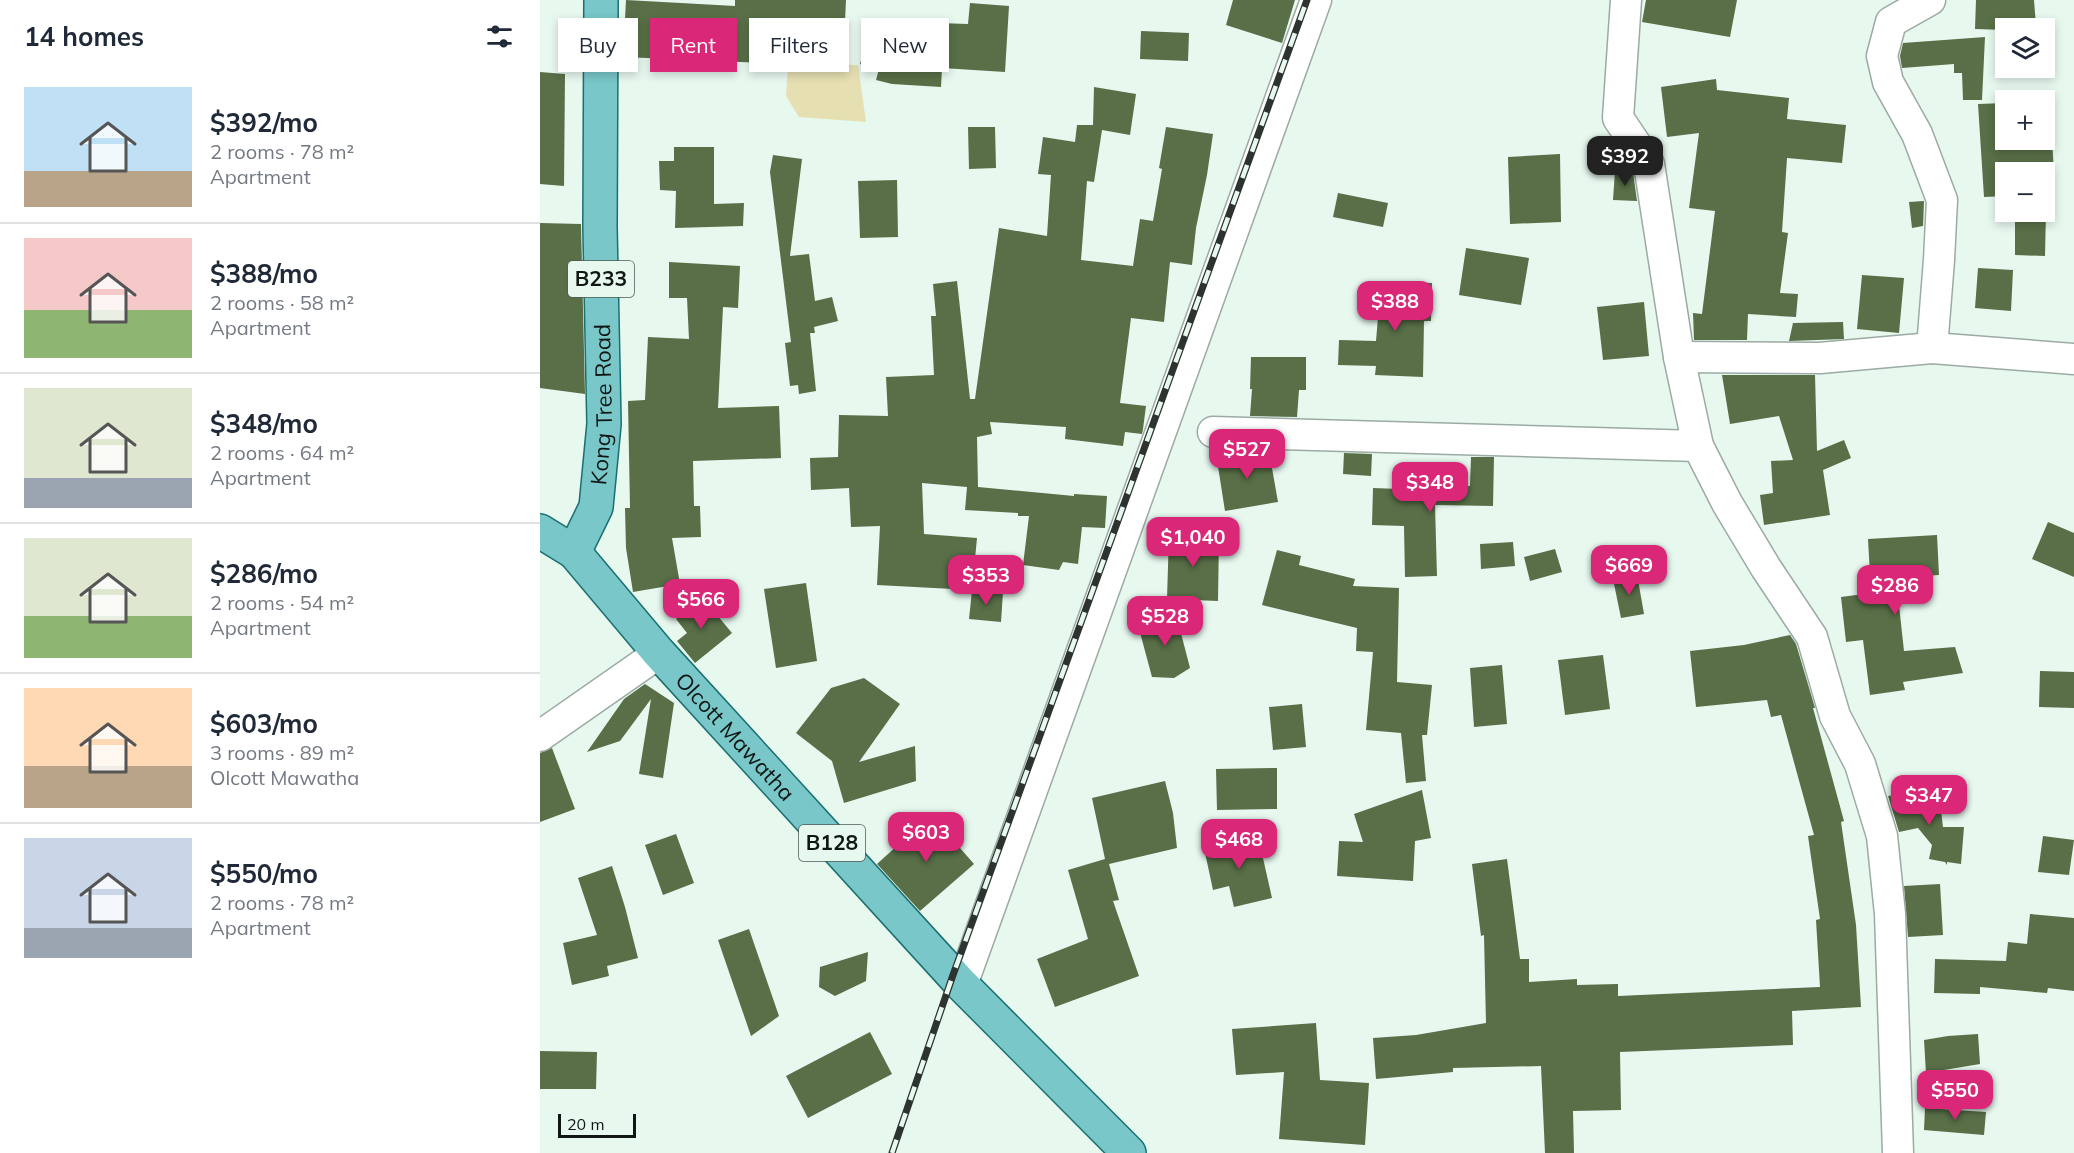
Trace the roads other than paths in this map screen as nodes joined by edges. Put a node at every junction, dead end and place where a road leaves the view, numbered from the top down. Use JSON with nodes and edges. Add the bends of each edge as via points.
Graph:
{"nodes":[{"id":1,"x":601,"y":0,"type":"edge"},
{"id":2,"x":1316,"y":0,"type":"edge"},
{"id":3,"x":1626,"y":0,"type":"edge"},
{"id":4,"x":1930,"y":0,"type":"edge"},
{"id":5,"x":1932,"y":348,"type":"junction"},
{"id":6,"x":1679,"y":357,"type":"junction"},
{"id":7,"x":2074,"y":359,"type":"edge"},
{"id":8,"x":1213,"y":432,"type":"dead end"},
{"id":9,"x":1698,"y":446,"type":"junction"},
{"id":10,"x":540,"y":531,"type":"edge"},
{"id":11,"x":574,"y":552,"type":"junction"},
{"id":12,"x":659,"y":653,"type":"junction"},
{"id":13,"x":540,"y":736,"type":"edge"},
{"id":14,"x":962,"y":985,"type":"junction"},
{"id":15,"x":1129,"y":1153,"type":"edge"},
{"id":16,"x":1898,"y":1153,"type":"edge"}],
"edges":[{"from":1,"to":11,"type":"main road","name":"Kong Tree Road","number":"B233","via":[[604,424],[596,507]]},
{"from":2,"to":14,"type":"street"},
{"from":3,"to":6,"type":"street","via":[[1618,118],[1649,164]]},
{"from":4,"to":5,"type":"street","via":[[1891,22],[1882,56],[1888,82],[1917,134],[1942,200]]},
{"from":5,"to":6,"type":"street","via":[[1820,358]]},
{"from":5,"to":7,"type":"street"},
{"from":6,"to":9,"type":"street"},
{"from":8,"to":9,"type":"street"},
{"from":9,"to":16,"type":"street","via":[[1766,568],[1812,636],[1835,716],[1860,764],[1882,836],[1890,914]]},
{"from":10,"to":11,"type":"main road","name":"Olcott Mawatha","number":"B128"},
{"from":11,"to":12,"type":"main road","name":"Olcott Mawatha","number":"B128"},
{"from":12,"to":13,"type":"street"},
{"from":12,"to":14,"type":"main road","name":"Olcott Mawatha","number":"B128"},
{"from":14,"to":15,"type":"main road","name":"Olcott Mawatha","number":"B128"}]}
